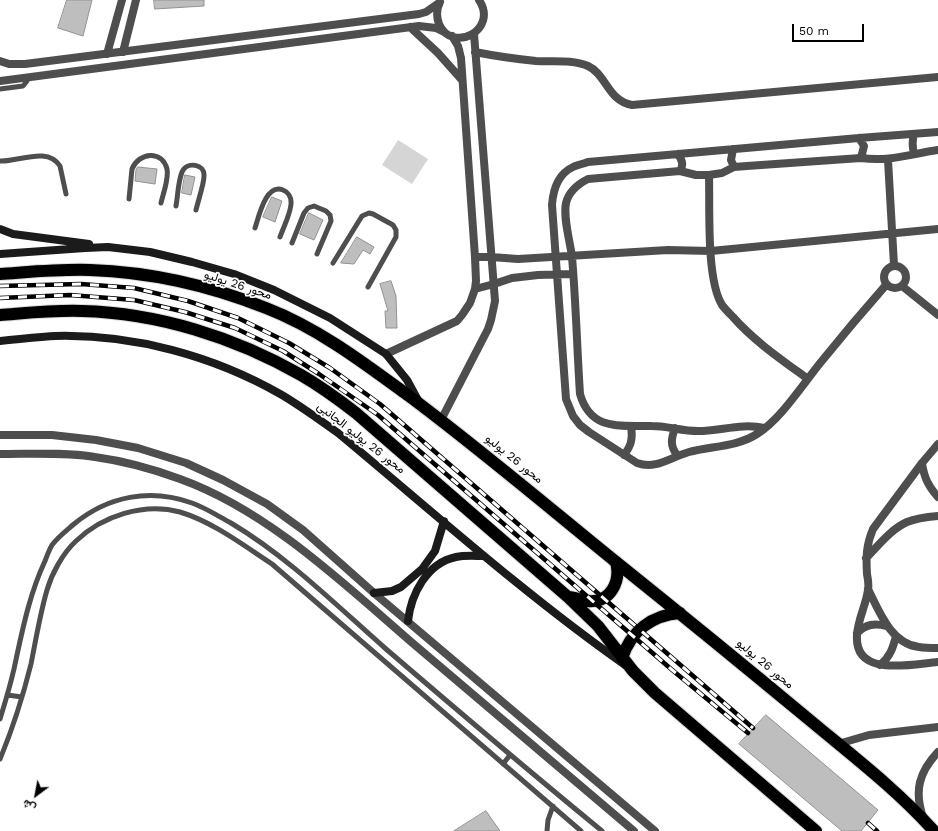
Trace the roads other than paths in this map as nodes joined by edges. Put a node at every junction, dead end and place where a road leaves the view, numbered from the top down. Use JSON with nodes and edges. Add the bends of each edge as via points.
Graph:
{"nodes":[{"id":1,"x":122,"y":0,"type":"edge"},
{"id":2,"x":136,"y":0,"type":"edge"},
{"id":3,"x":479,"y":0,"type":"edge"},
{"id":4,"x":440,"y":1,"type":"edge"},
{"id":5,"x":410,"y":27,"type":"junction"},
{"id":6,"x":444,"y":32,"type":"junction"},
{"id":7,"x":474,"y":34,"type":"junction"},
{"id":8,"x":452,"y":36,"type":"junction"},
{"id":9,"x":123,"y":52,"type":"junction"},
{"id":10,"x":475,"y":52,"type":"junction"},
{"id":11,"x":107,"y":54,"type":"junction"},
{"id":12,"x":60,"y":60,"type":"junction"},
{"id":13,"x":0,"y":61,"type":"edge"},
{"id":14,"x":63,"y":73,"type":"junction"},
{"id":15,"x":938,"y":77,"type":"edge"},
{"id":16,"x":27,"y":78,"type":"junction"},
{"id":17,"x":462,"y":80,"type":"junction"},
{"id":18,"x":0,"y":81,"type":"edge"},
{"id":19,"x":0,"y":90,"type":"edge"},
{"id":20,"x":938,"y":132,"type":"edge"},
{"id":21,"x":914,"y":134,"type":"junction"},
{"id":22,"x":859,"y":138,"type":"junction"},
{"id":23,"x":733,"y":149,"type":"junction"},
{"id":24,"x":938,"y":150,"type":"edge"},
{"id":25,"x":914,"y":153,"type":"junction"},
{"id":26,"x":678,"y":154,"type":"junction"},
{"id":27,"x":861,"y":158,"type":"junction"},
{"id":28,"x":888,"y":160,"type":"junction"},
{"id":29,"x":0,"y":161,"type":"edge"},
{"id":30,"x":734,"y":167,"type":"junction"},
{"id":31,"x":680,"y":171,"type":"junction"},
{"id":32,"x":709,"y":175,"type":"junction"},
{"id":33,"x":66,"y":194,"type":"dead end"},
{"id":34,"x":129,"y":200,"type":"dead end"},
{"id":35,"x":161,"y":203,"type":"dead end"},
{"id":36,"x":176,"y":206,"type":"dead end"},
{"id":37,"x":196,"y":210,"type":"dead end"},
{"id":38,"x":254,"y":228,"type":"dead end"},
{"id":39,"x":0,"y":229,"type":"edge"},
{"id":40,"x":938,"y":229,"type":"edge"},
{"id":41,"x":892,"y":233,"type":"junction"},
{"id":42,"x":280,"y":237,"type":"dead end"},
{"id":43,"x":292,"y":243,"type":"dead end"},
{"id":44,"x":108,"y":247,"type":"junction"},
{"id":45,"x":711,"y":251,"type":"junction"},
{"id":46,"x":0,"y":254,"type":"edge"},
{"id":47,"x":317,"y":254,"type":"dead end"},
{"id":48,"x":475,"y":257,"type":"junction"},
{"id":49,"x":491,"y":257,"type":"junction"},
{"id":50,"x":572,"y":257,"type":"junction"},
{"id":51,"x":556,"y":258,"type":"junction"},
{"id":52,"x":333,"y":263,"type":"dead end"},
{"id":53,"x":894,"y":265,"type":"junction"},
{"id":54,"x":0,"y":274,"type":"edge"},
{"id":55,"x":572,"y":274,"type":"junction"},
{"id":56,"x":557,"y":275,"type":"junction"},
{"id":57,"x":494,"y":284,"type":"junction"},
{"id":58,"x":886,"y":284,"type":"junction"},
{"id":59,"x":902,"y":286,"type":"junction"},
{"id":60,"x":368,"y":287,"type":"dead end"},
{"id":61,"x":475,"y":289,"type":"junction"},
{"id":62,"x":0,"y":315,"type":"edge"},
{"id":63,"x":938,"y":315,"type":"edge"},
{"id":64,"x":0,"y":341,"type":"edge"},
{"id":65,"x":386,"y":354,"type":"junction"},
{"id":66,"x":808,"y":379,"type":"junction"},
{"id":67,"x":420,"y":404,"type":"junction"},
{"id":68,"x":441,"y":420,"type":"junction"},
{"id":69,"x":631,"y":427,"type":"junction"},
{"id":70,"x":675,"y":428,"type":"junction"},
{"id":71,"x":764,"y":428,"type":"junction"},
{"id":72,"x":0,"y":435,"type":"edge"},
{"id":73,"x":938,"y":444,"type":"edge"},
{"id":74,"x":0,"y":454,"type":"edge"},
{"id":75,"x":624,"y":456,"type":"junction"},
{"id":76,"x":676,"y":456,"type":"junction"},
{"id":77,"x":922,"y":463,"type":"junction"},
{"id":78,"x":938,"y":497,"type":"edge"},
{"id":79,"x":938,"y":516,"type":"edge"},
{"id":80,"x":444,"y":521,"type":"junction"},
{"id":81,"x":484,"y":556,"type":"junction"},
{"id":82,"x":866,"y":558,"type":"junction"},
{"id":83,"x":616,"y":562,"type":"junction"},
{"id":84,"x":868,"y":589,"type":"junction"},
{"id":85,"x":374,"y":593,"type":"junction"},
{"id":86,"x":568,"y":597,"type":"junction"},
{"id":87,"x":680,"y":613,"type":"junction"},
{"id":88,"x":408,"y":621,"type":"junction"},
{"id":89,"x":886,"y":626,"type":"junction"},
{"id":90,"x":857,"y":633,"type":"junction"},
{"id":91,"x":896,"y":636,"type":"junction"},
{"id":92,"x":938,"y":648,"type":"edge"},
{"id":93,"x":622,"y":658,"type":"junction"},
{"id":94,"x":938,"y":662,"type":"edge"},
{"id":95,"x":880,"y":665,"type":"junction"},
{"id":96,"x":633,"y":671,"type":"junction"},
{"id":97,"x":7,"y":695,"type":"junction"},
{"id":98,"x":22,"y":697,"type":"junction"},
{"id":99,"x":0,"y":720,"type":"edge"},
{"id":100,"x":938,"y":727,"type":"edge"},
{"id":101,"x":838,"y":744,"type":"junction"},
{"id":102,"x":938,"y":752,"type":"edge"},
{"id":103,"x":510,"y":755,"type":"junction"},
{"id":104,"x":0,"y":759,"type":"edge"},
{"id":105,"x":503,"y":764,"type":"junction"},
{"id":106,"x":552,"y":806,"type":"junction"},
{"id":107,"x":923,"y":819,"type":"junction"},
{"id":108,"x":547,"y":831,"type":"edge"},
{"id":109,"x":581,"y":831,"type":"edge"},
{"id":110,"x":602,"y":831,"type":"edge"},
{"id":111,"x":634,"y":831,"type":"edge"},
{"id":112,"x":655,"y":831,"type":"edge"},
{"id":113,"x":816,"y":831,"type":"edge"},
{"id":114,"x":934,"y":831,"type":"edge"}],
"edges":[{"from":1,"to":11,"type":"street"},
{"from":2,"to":9,"type":"street"},
{"from":3,"to":7,"type":"street","via":[[484,9],[483,20]]},
{"from":4,"to":6,"type":"street","via":[[436,15]]},
{"from":4,"to":9,"type":"street","via":[[419,14]]},
{"from":5,"to":6,"type":"street","via":[[428,26]]},
{"from":5,"to":14,"type":"street"},
{"from":5,"to":17,"type":"street"},
{"from":6,"to":8,"type":"street"},
{"from":7,"to":8,"type":"street","via":[[463,38]]},
{"from":7,"to":10,"type":"street"},
{"from":8,"to":17,"type":"street","via":[[460,52]]},
{"from":9,"to":11,"type":"street"},
{"from":10,"to":15,"type":"street","via":[[537,61],[581,63],[590,67],[624,104],[632,105]]},
{"from":10,"to":49,"type":"street"},
{"from":11,"to":12,"type":"street"},
{"from":12,"to":13,"type":"street","via":[[25,64]]},
{"from":12,"to":14,"type":"street"},
{"from":14,"to":16,"type":"street"},
{"from":16,"to":18,"type":"street"},
{"from":16,"to":19,"type":"lane","via":[[23,86]]},
{"from":17,"to":48,"type":"street"},
{"from":20,"to":21,"type":"street"},
{"from":21,"to":22,"type":"street"},
{"from":21,"to":25,"type":"street"},
{"from":22,"to":23,"type":"street"},
{"from":22,"to":27,"type":"street","via":[[864,146]]},
{"from":23,"to":26,"type":"street"},
{"from":23,"to":30,"type":"street","via":[[731,160]]},
{"from":24,"to":25,"type":"street"},
{"from":25,"to":28,"type":"street"},
{"from":26,"to":31,"type":"street","via":[[682,164]]},
{"from":26,"to":51,"type":"street","via":[[588,162],[572,167],[562,175],[553,194],[552,205]]},
{"from":27,"to":28,"type":"street"},
{"from":27,"to":30,"type":"street"},
{"from":28,"to":41,"type":"street"},
{"from":29,"to":33,"type":"lane","via":[[41,156],[54,159],[60,166]]},
{"from":30,"to":32,"type":"street","via":[[722,173]]},
{"from":31,"to":32,"type":"street"},
{"from":31,"to":50,"type":"street","via":[[588,179],[578,184],[566,203]]},
{"from":32,"to":45,"type":"street"},
{"from":34,"to":35,"type":"lane","via":[[134,165],[139,159],[151,156],[163,161],[167,169]]},
{"from":36,"to":37,"type":"lane","via":[[183,170],[195,165],[203,171],[204,177]]},
{"from":38,"to":42,"type":"lane","via":[[267,195],[274,190],[283,190],[290,196],[292,204]]},
{"from":39,"to":44,"type":"main road","via":[[13,234]]},
{"from":40,"to":41,"type":"street"},
{"from":41,"to":45,"type":"street"},
{"from":41,"to":53,"type":"street"},
{"from":43,"to":47,"type":"lane","via":[[308,208],[314,206],[326,211],[332,221]]},
{"from":44,"to":46,"type":"main road"},
{"from":44,"to":65,"type":"main road","via":[[150,252],[234,274],[274,290],[330,318]]},
{"from":45,"to":50,"type":"street","via":[[668,250]]},
{"from":45,"to":66,"type":"street","via":[[715,289],[723,306],[740,326]]},
{"from":48,"to":49,"type":"street"},
{"from":48,"to":61,"type":"street"},
{"from":49,"to":51,"type":"street"},
{"from":49,"to":57,"type":"street"},
{"from":50,"to":51,"type":"street"},
{"from":50,"to":55,"type":"street"},
{"from":51,"to":56,"type":"street"},
{"from":52,"to":60,"type":"lane","via":[[362,216],[373,214],[393,225],[396,237]]},
{"from":53,"to":58,"type":"street","via":[[884,272],[883,279]]},
{"from":53,"to":59,"type":"street","via":[[906,272],[906,280]]},
{"from":54,"to":67,"type":"highway","name":"محور 26 يوليو","via":[[91,270],[136,274],[228,294],[309,328]]},
{"from":55,"to":56,"type":"street"},
{"from":55,"to":69,"type":"street","via":[[580,394],[583,405],[597,420],[611,425]]},
{"from":56,"to":57,"type":"street","via":[[512,278]]},
{"from":56,"to":75,"type":"street","via":[[566,399],[580,425]]},
{"from":57,"to":61,"type":"street"},
{"from":57,"to":68,"type":"street","via":[[495,301],[491,320]]},
{"from":58,"to":59,"type":"street","via":[[891,288]]},
{"from":58,"to":66,"type":"street"},
{"from":59,"to":63,"type":"street"},
{"from":61,"to":65,"type":"street","via":[[466,309],[457,320]]},
{"from":62,"to":86,"type":"highway","via":[[82,311],[148,318],[212,334],[272,360],[312,382],[356,413]]},
{"from":64,"to":80,"type":"main road","name":"محور 26 يوليو الجانبى","via":[[55,336],[122,340],[156,346],[221,366],[282,395],[310,413]]},
{"from":65,"to":67,"type":"main road","via":[[407,380]]},
{"from":66,"to":71,"type":"street"},
{"from":67,"to":68,"type":"highway","name":"محور 26 يوليو"},
{"from":68,"to":83,"type":"highway","name":"محور 26 يوليو"},
{"from":69,"to":70,"type":"street"},
{"from":69,"to":75,"type":"street","via":[[632,440]]},
{"from":70,"to":71,"type":"street","via":[[696,431],[747,425]]},
{"from":70,"to":76,"type":"street","via":[[671,443]]},
{"from":71,"to":76,"type":"street","via":[[757,434],[736,442]]},
{"from":72,"to":85,"type":"street","via":[[52,435],[96,440],[138,448],[186,463],[267,504],[303,530]]},
{"from":73,"to":77,"type":"street"},
{"from":74,"to":111,"type":"street","via":[[94,456],[181,479],[222,497],[264,523],[332,574]]},
{"from":75,"to":76,"type":"street","via":[[644,466],[662,463]]},
{"from":77,"to":78,"type":"street","via":[[924,477]]},
{"from":77,"to":82,"type":"street","via":[[873,529],[867,545]]},
{"from":79,"to":82,"type":"street","via":[[906,523]]},
{"from":80,"to":81,"type":"main road","name":"محور 26 يوليو الجانبى"},
{"from":80,"to":85,"type":"main road","via":[[435,551],[422,569],[401,587]]},
{"from":81,"to":88,"type":"main road","via":[[457,557],[434,568],[423,579],[413,596]]},
{"from":81,"to":96,"type":"main road","name":"محور 26 يوليو الجانبى","via":[[584,636]]},
{"from":82,"to":84,"type":"street"},
{"from":83,"to":86,"type":"highway","via":[[618,578],[615,586],[604,597],[589,601]]},
{"from":83,"to":87,"type":"highway","name":"محور 26 يوليو"},
{"from":84,"to":89,"type":"street"},
{"from":84,"to":90,"type":"street"},
{"from":85,"to":88,"type":"street"},
{"from":86,"to":93,"type":"highway","via":[[598,626]]},
{"from":87,"to":93,"type":"highway","via":[[661,616],[643,626],[632,637]]},
{"from":87,"to":101,"type":"highway","name":"محور 26 يوليو"},
{"from":88,"to":112,"type":"street"},
{"from":89,"to":90,"type":"street","via":[[869,625]]},
{"from":89,"to":91,"type":"street"},
{"from":90,"to":95,"type":"street","via":[[858,650],[862,657]]},
{"from":91,"to":92,"type":"street","via":[[912,646]]},
{"from":91,"to":95,"type":"street","via":[[894,647]]},
{"from":93,"to":96,"type":"highway"},
{"from":94,"to":95,"type":"street"},
{"from":96,"to":113,"type":"highway","via":[[655,693]]},
{"from":97,"to":98,"type":"lane"},
{"from":97,"to":99,"type":"lane"},
{"from":97,"to":103,"type":"lane","via":[[27,606],[51,546],[88,513],[103,505],[132,496],[160,496],[193,503],[213,512],[281,557]]},
{"from":98,"to":104,"type":"lane"},
{"from":98,"to":105,"type":"lane","via":[[48,589],[64,556],[89,530],[107,520],[125,513],[164,509],[180,512],[206,523],[272,564]]},
{"from":100,"to":101,"type":"street","via":[[869,735]]},
{"from":101,"to":107,"type":"highway","name":"محور 26 يوليو","via":[[882,780]]},
{"from":102,"to":107,"type":"street","via":[[924,771],[920,783],[918,795]]},
{"from":103,"to":105,"type":"lane"},
{"from":103,"to":110,"type":"lane"},
{"from":105,"to":106,"type":"lane"},
{"from":106,"to":108,"type":"lane"},
{"from":106,"to":109,"type":"lane"},
{"from":107,"to":114,"type":"highway","name":"محور 26 يوليو"}]}
